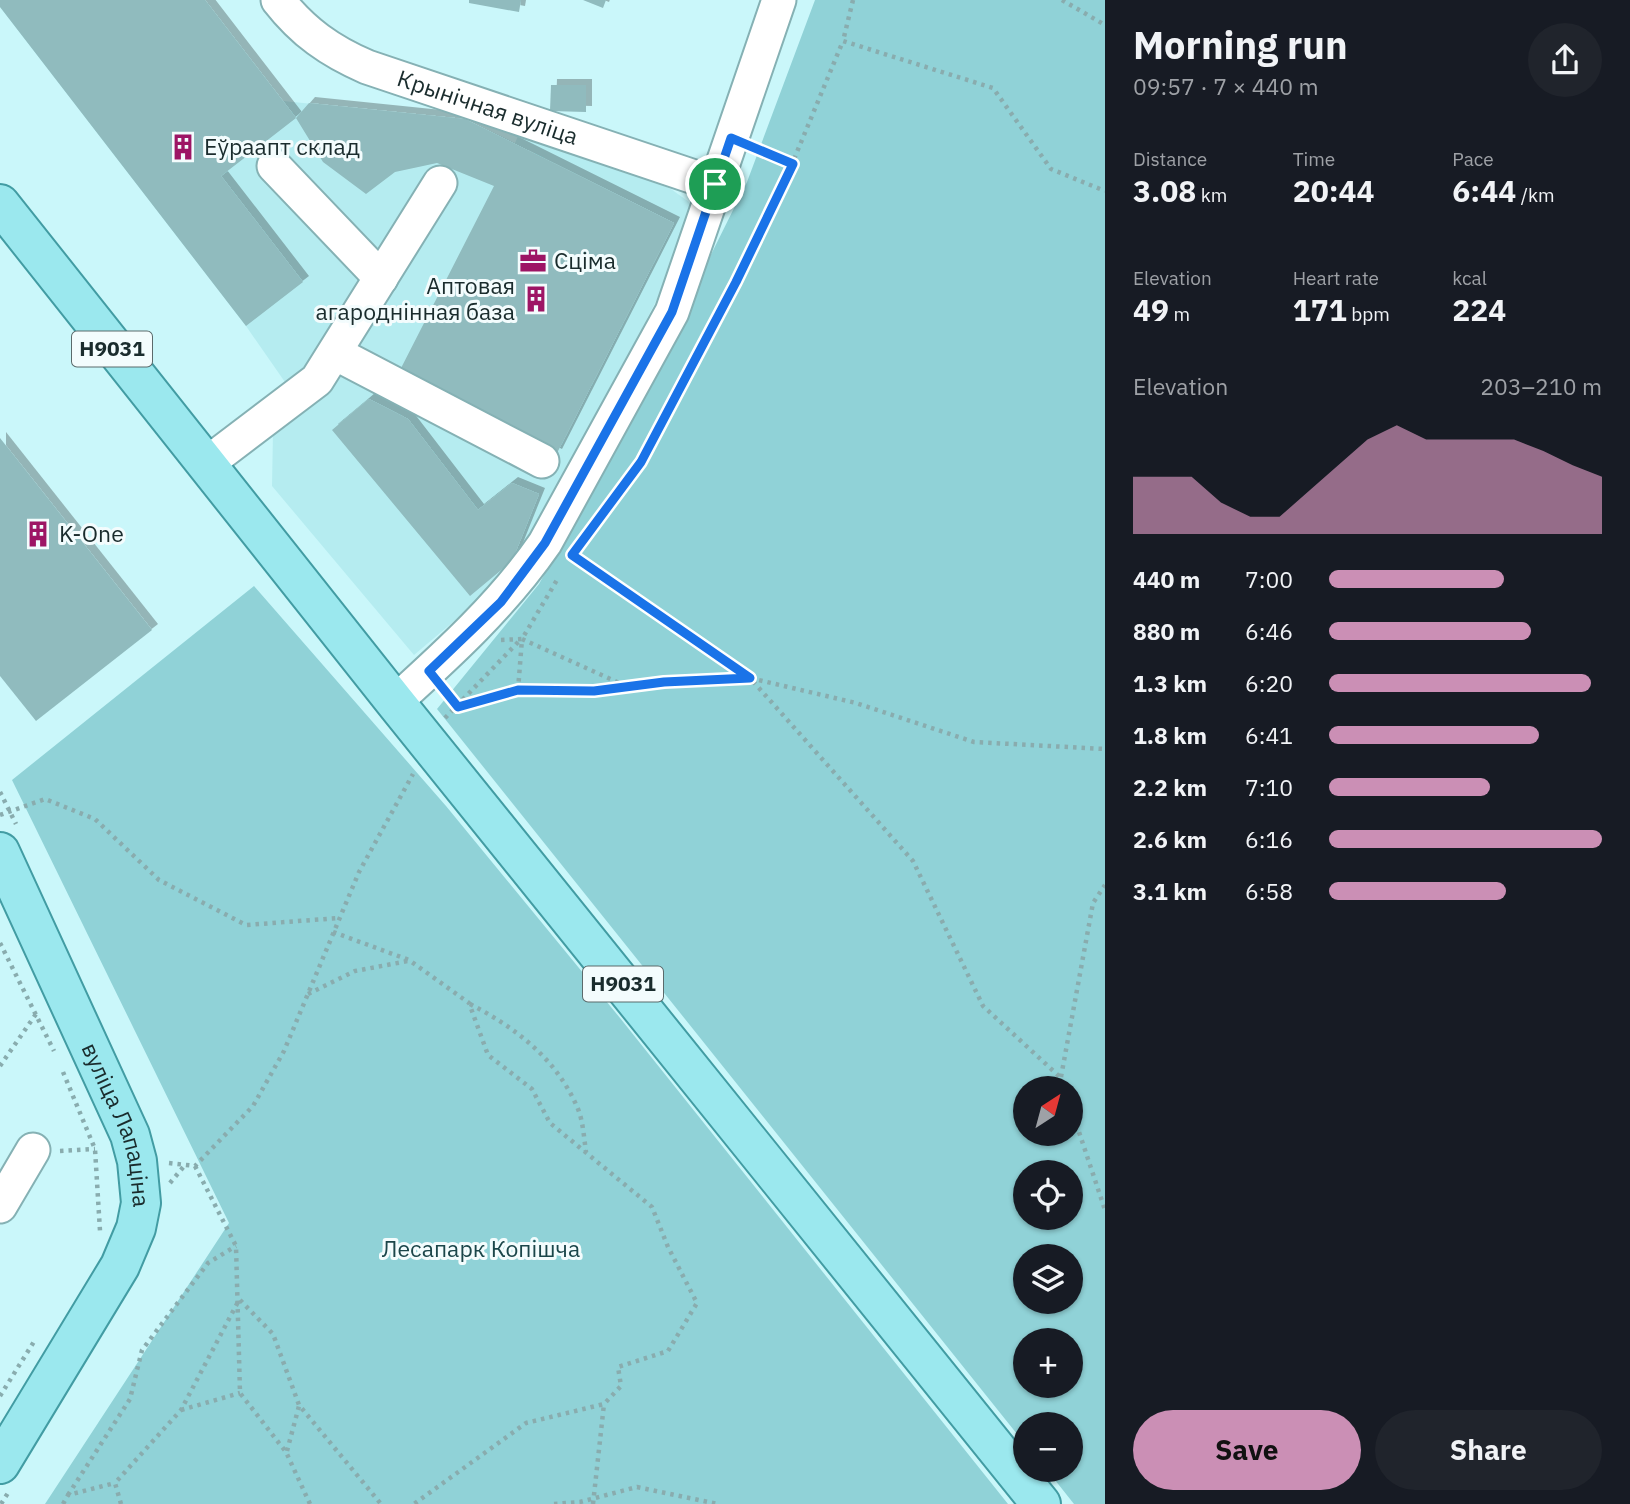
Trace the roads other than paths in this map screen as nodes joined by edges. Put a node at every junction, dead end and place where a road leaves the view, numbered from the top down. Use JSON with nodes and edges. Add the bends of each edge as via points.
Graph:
{"nodes":[{"id":1,"x":278,"y":0,"type":"edge"},
{"id":2,"x":779,"y":0,"type":"edge"},
{"id":3,"x":274,"y":166,"type":"dead end"},
{"id":4,"x":440,"y":183,"type":"dead end"},
{"id":5,"x":715,"y":184,"type":"junction"},
{"id":6,"x":7,"y":216,"type":"edge"},
{"id":7,"x":381,"y":278,"type":"junction"},
{"id":8,"x":335,"y":353,"type":"junction"},
{"id":9,"x":542,"y":461,"type":"dead end"},
{"id":10,"x":205,"y":465,"type":"junction"},
{"id":11,"x":395,"y":702,"type":"junction"},
{"id":12,"x":0,"y":852,"type":"edge"},
{"id":13,"x":33,"y":1150,"type":"dead end"},
{"id":14,"x":0,"y":1206,"type":"edge"},
{"id":15,"x":0,"y":1464,"type":"edge"},
{"id":16,"x":1041,"y":1504,"type":"edge"}],
"edges":[{"from":1,"to":5,"type":"street","name":"Крынічная вуліца","via":[[315,39],[367,67]]},
{"from":2,"to":5,"type":"street"},
{"from":3,"to":7,"type":"street"},
{"from":4,"to":7,"type":"street"},
{"from":5,"to":11,"type":"street","via":[[672,312],[545,543],[501,602]]},
{"from":6,"to":10,"type":"main road","number":"Н9031"},
{"from":7,"to":8,"type":"street"},
{"from":8,"to":9,"type":"street"},
{"from":8,"to":10,"type":"street","via":[[317,380]]},
{"from":10,"to":11,"type":"main road","number":"Н9031"},
{"from":11,"to":16,"type":"main road","number":"Н9031"},
{"from":12,"to":15,"type":"main road","name":"вуліца Лапаціна","via":[[130,1135],[141,1203],[120,1266]]},
{"from":13,"to":14,"type":"street"}]}
